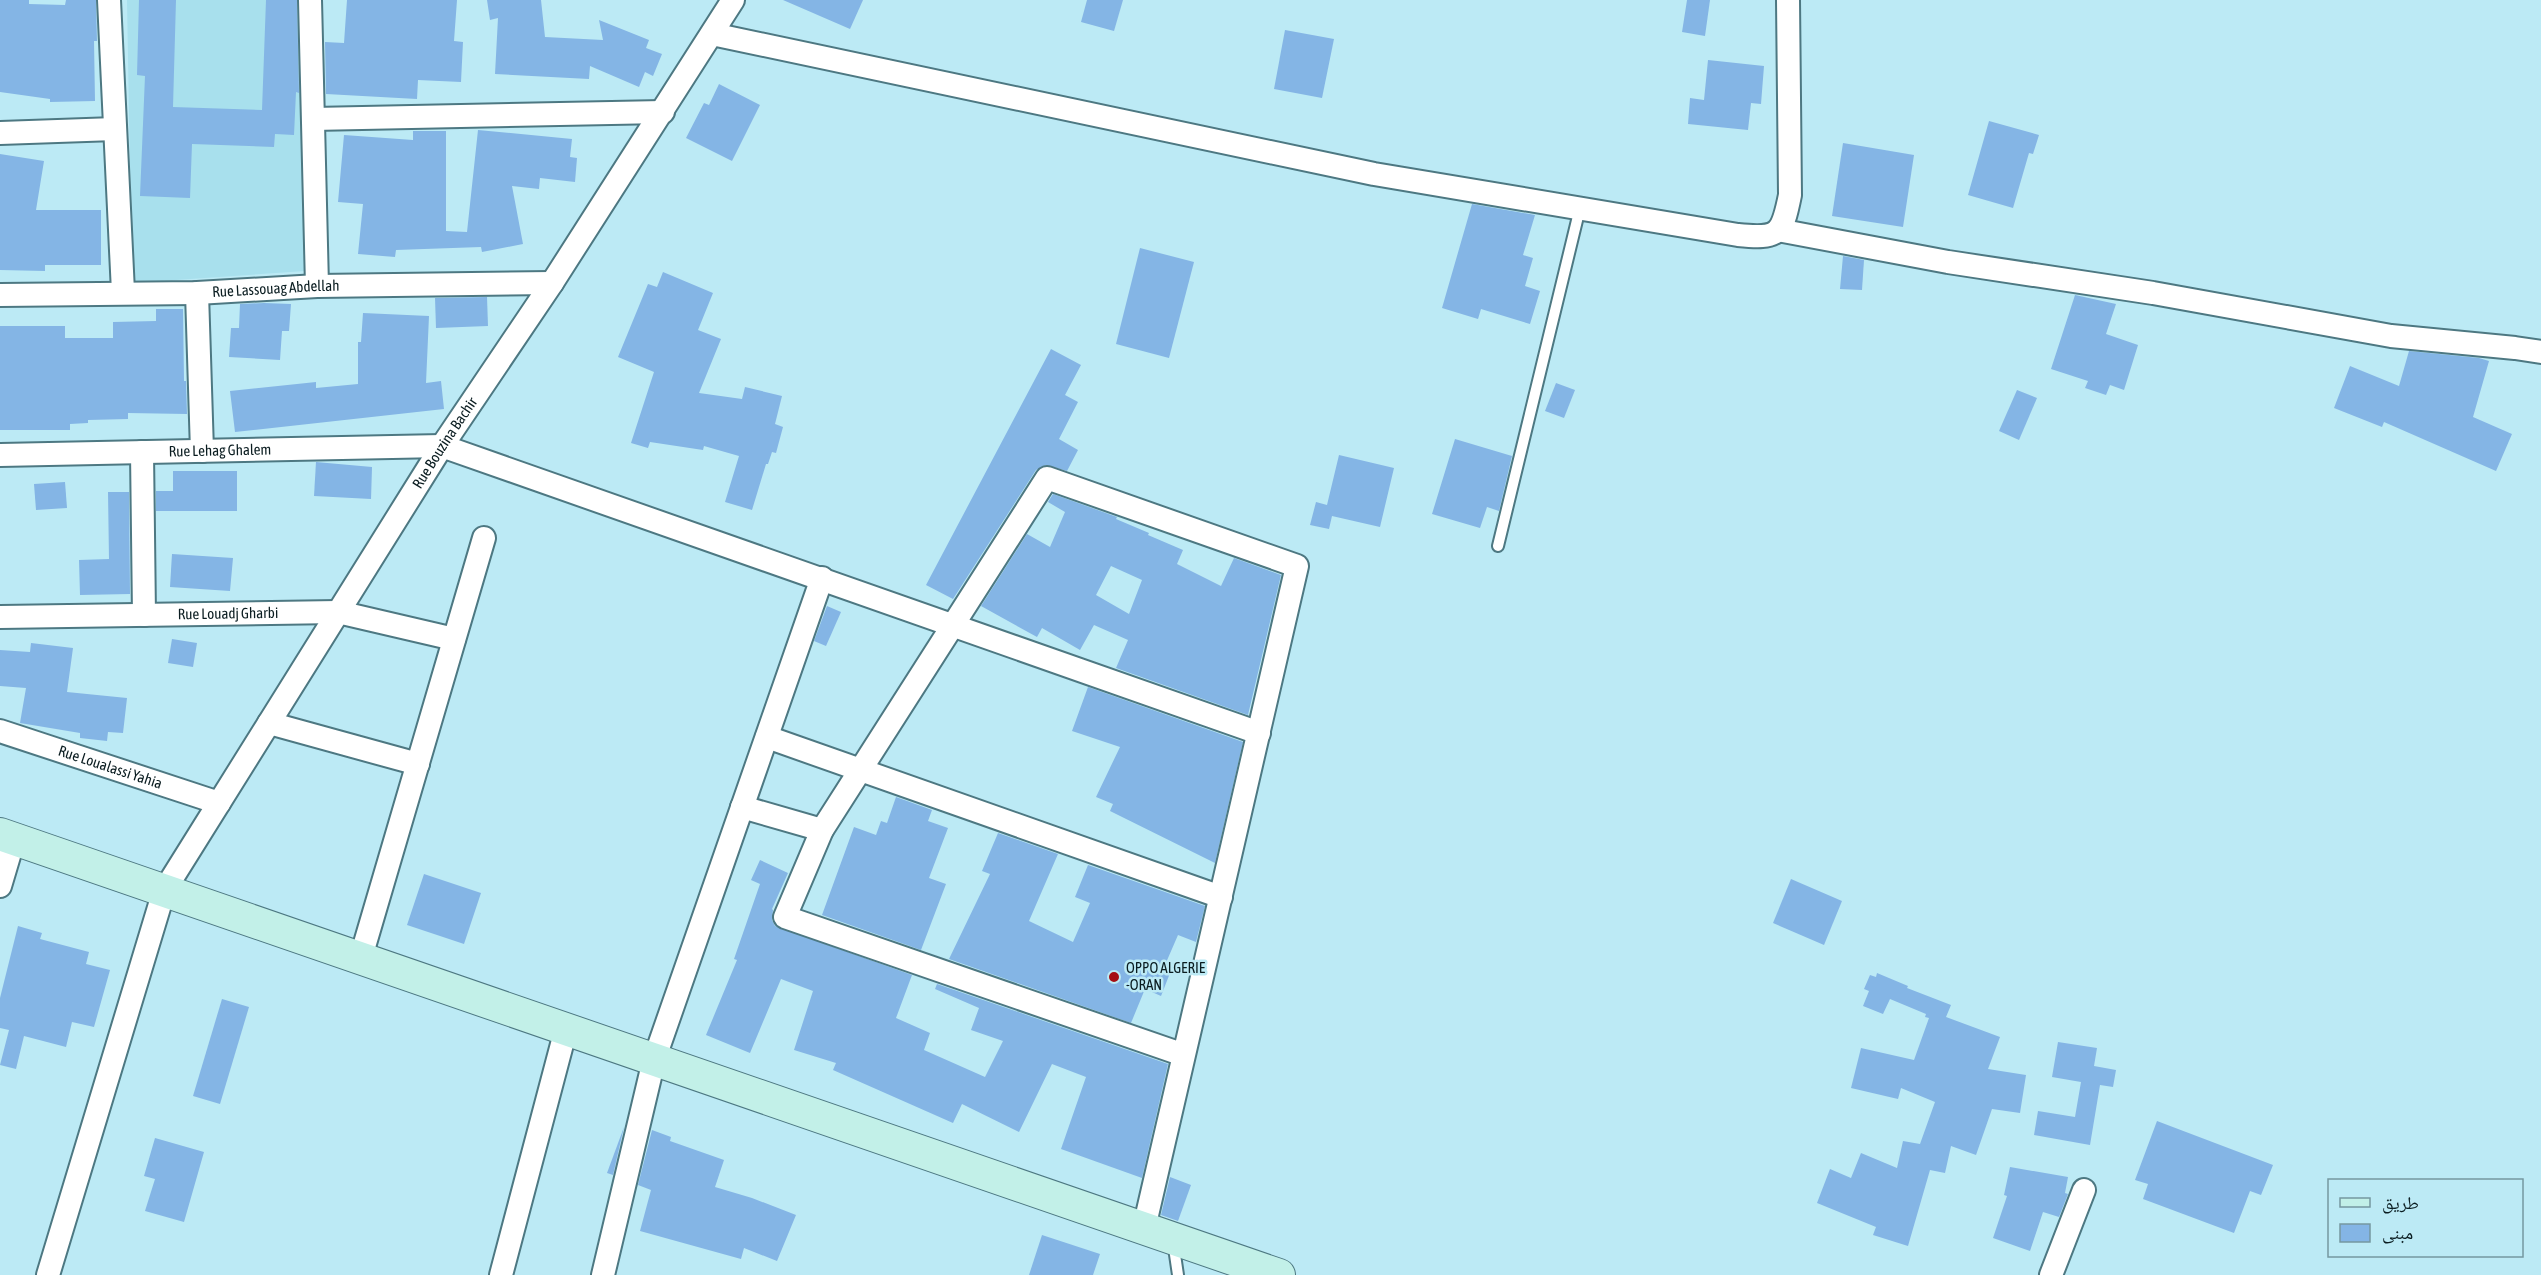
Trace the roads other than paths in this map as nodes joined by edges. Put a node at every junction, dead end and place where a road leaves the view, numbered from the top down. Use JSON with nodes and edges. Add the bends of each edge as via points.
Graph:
{"nodes":[{"id":1,"x":109,"y":0,"type":"edge"},
{"id":2,"x":310,"y":0,"type":"edge"},
{"id":3,"x":733,"y":0,"type":"edge"},
{"id":4,"x":1788,"y":0,"type":"edge"},
{"id":5,"x":712,"y":34,"type":"junction"},
{"id":6,"x":663,"y":112,"type":"junction"},
{"id":7,"x":313,"y":119,"type":"junction"},
{"id":8,"x":115,"y":129,"type":"junction"},
{"id":9,"x":0,"y":133,"type":"edge"},
{"id":10,"x":1580,"y":208,"type":"junction"},
{"id":11,"x":1779,"y":230,"type":"junction"},
{"id":12,"x":552,"y":283,"type":"junction"},
{"id":13,"x":317,"y":286,"type":"junction"},
{"id":14,"x":123,"y":292,"type":"junction"},
{"id":15,"x":197,"y":293,"type":"junction"},
{"id":16,"x":0,"y":295,"type":"edge"},
{"id":17,"x":2541,"y":352,"type":"edge"},
{"id":18,"x":442,"y":446,"type":"junction"},
{"id":19,"x":202,"y":451,"type":"junction"},
{"id":20,"x":142,"y":452,"type":"junction"},
{"id":21,"x":0,"y":455,"type":"edge"},
{"id":22,"x":484,"y":538,"type":"dead end"},
{"id":23,"x":1498,"y":546,"type":"dead end"},
{"id":24,"x":822,"y":578,"type":"junction"},
{"id":25,"x":338,"y":612,"type":"junction"},
{"id":26,"x":144,"y":615,"type":"junction"},
{"id":27,"x":0,"y":617,"type":"edge"},
{"id":28,"x":953,"y":624,"type":"junction"},
{"id":29,"x":454,"y":639,"type":"junction"},
{"id":30,"x":269,"y":723,"type":"junction"},
{"id":31,"x":0,"y":731,"type":"edge"},
{"id":32,"x":1259,"y":733,"type":"junction"},
{"id":33,"x":767,"y":736,"type":"junction"},
{"id":34,"x":418,"y":764,"type":"junction"},
{"id":35,"x":861,"y":770,"type":"junction"},
{"id":36,"x":219,"y":803,"type":"junction"},
{"id":37,"x":742,"y":807,"type":"junction"},
{"id":38,"x":822,"y":830,"type":"junction"},
{"id":39,"x":7,"y":836,"type":"edge"},
{"id":40,"x":0,"y":886,"type":"edge"},
{"id":41,"x":164,"y":891,"type":"junction"},
{"id":42,"x":1221,"y":897,"type":"junction"},
{"id":43,"x":361,"y":957,"type":"junction"},
{"id":44,"x":566,"y":1029,"type":"junction"},
{"id":45,"x":1184,"y":1055,"type":"junction"},
{"id":46,"x":654,"y":1060,"type":"junction"},
{"id":47,"x":2084,"y":1190,"type":"dead end"},
{"id":48,"x":1158,"y":1233,"type":"junction"},
{"id":49,"x":48,"y":1275,"type":"edge"},
{"id":50,"x":501,"y":1275,"type":"edge"},
{"id":51,"x":603,"y":1275,"type":"edge"},
{"id":52,"x":1178,"y":1275,"type":"edge"},
{"id":53,"x":1279,"y":1275,"type":"edge"},
{"id":54,"x":2051,"y":1275,"type":"edge"}],
"edges":[{"from":1,"to":8,"type":"street"},
{"from":2,"to":7,"type":"street"},
{"from":3,"to":5,"type":"street","name":"Rue Bouzina Bachir"},
{"from":4,"to":11,"type":"street","via":[[1790,195]]},
{"from":5,"to":6,"type":"street","name":"Rue Bouzina Bachir"},
{"from":5,"to":10,"type":"street","via":[[1374,174]]},
{"from":6,"to":7,"type":"street"},
{"from":6,"to":12,"type":"street","name":"Rue Bouzina Bachir"},
{"from":7,"to":13,"type":"street"},
{"from":8,"to":9,"type":"street"},
{"from":8,"to":14,"type":"street"},
{"from":10,"to":11,"type":"street","via":[[1738,235],[1769,237]]},
{"from":10,"to":23,"type":"lane"},
{"from":11,"to":17,"type":"street","via":[[2391,336]]},
{"from":12,"to":13,"type":"street","name":"Rue Lassouag Abdellah"},
{"from":12,"to":18,"type":"street","name":"Rue Bouzina Bachir"},
{"from":13,"to":15,"type":"street","name":"Rue Lassouag Abdellah"},
{"from":14,"to":15,"type":"street","name":"Rue Lassouag Abdellah"},
{"from":14,"to":16,"type":"street","name":"Rue Lassouag Abdellah"},
{"from":15,"to":19,"type":"street"},
{"from":18,"to":19,"type":"street","name":"Rue Lehag Ghalem"},
{"from":18,"to":24,"type":"street"},
{"from":18,"to":25,"type":"street","name":"Rue Bouzina Bachir"},
{"from":19,"to":20,"type":"street","name":"Rue Lehag Ghalem"},
{"from":20,"to":21,"type":"street","name":"Rue Lehag Ghalem"},
{"from":20,"to":26,"type":"street"},
{"from":22,"to":29,"type":"street"},
{"from":24,"to":28,"type":"street"},
{"from":24,"to":33,"type":"street"},
{"from":25,"to":26,"type":"street","name":"Rue Louadj Gharbi"},
{"from":25,"to":29,"type":"street","name":"Rue Louadj Gharbi"},
{"from":25,"to":30,"type":"street","name":"Rue Bouzina Bachir"},
{"from":26,"to":27,"type":"street","name":"Rue Louadj Gharbi"},
{"from":28,"to":32,"type":"street"},
{"from":28,"to":32,"type":"street","via":[[1047,478],[1286,562],[1297,566]]},
{"from":28,"to":35,"type":"street"},
{"from":29,"to":34,"type":"street"},
{"from":30,"to":34,"type":"street"},
{"from":30,"to":36,"type":"street","name":"Rue Bouzina Bachir"},
{"from":31,"to":36,"type":"street","name":"Rue Loualassi Yahia"},
{"from":32,"to":42,"type":"street"},
{"from":33,"to":35,"type":"street"},
{"from":33,"to":37,"type":"street"},
{"from":34,"to":43,"type":"street"},
{"from":35,"to":38,"type":"street"},
{"from":35,"to":42,"type":"street"},
{"from":36,"to":41,"type":"street","name":"Rue Bouzina Bachir"},
{"from":37,"to":38,"type":"street"},
{"from":37,"to":46,"type":"street"},
{"from":38,"to":45,"type":"street","via":[[785,917]]},
{"from":39,"to":40,"type":"street"},
{"from":39,"to":41,"type":"main road"},
{"from":41,"to":43,"type":"main road"},
{"from":41,"to":49,"type":"street","name":"Rue Bouzina Bachir"},
{"from":42,"to":45,"type":"street"},
{"from":43,"to":44,"type":"main road"},
{"from":44,"to":46,"type":"main road"},
{"from":44,"to":50,"type":"street"},
{"from":45,"to":48,"type":"street"},
{"from":46,"to":48,"type":"main road"},
{"from":46,"to":51,"type":"street"},
{"from":47,"to":54,"type":"street"},
{"from":48,"to":52,"type":"lane"},
{"from":48,"to":53,"type":"main road"}]}
